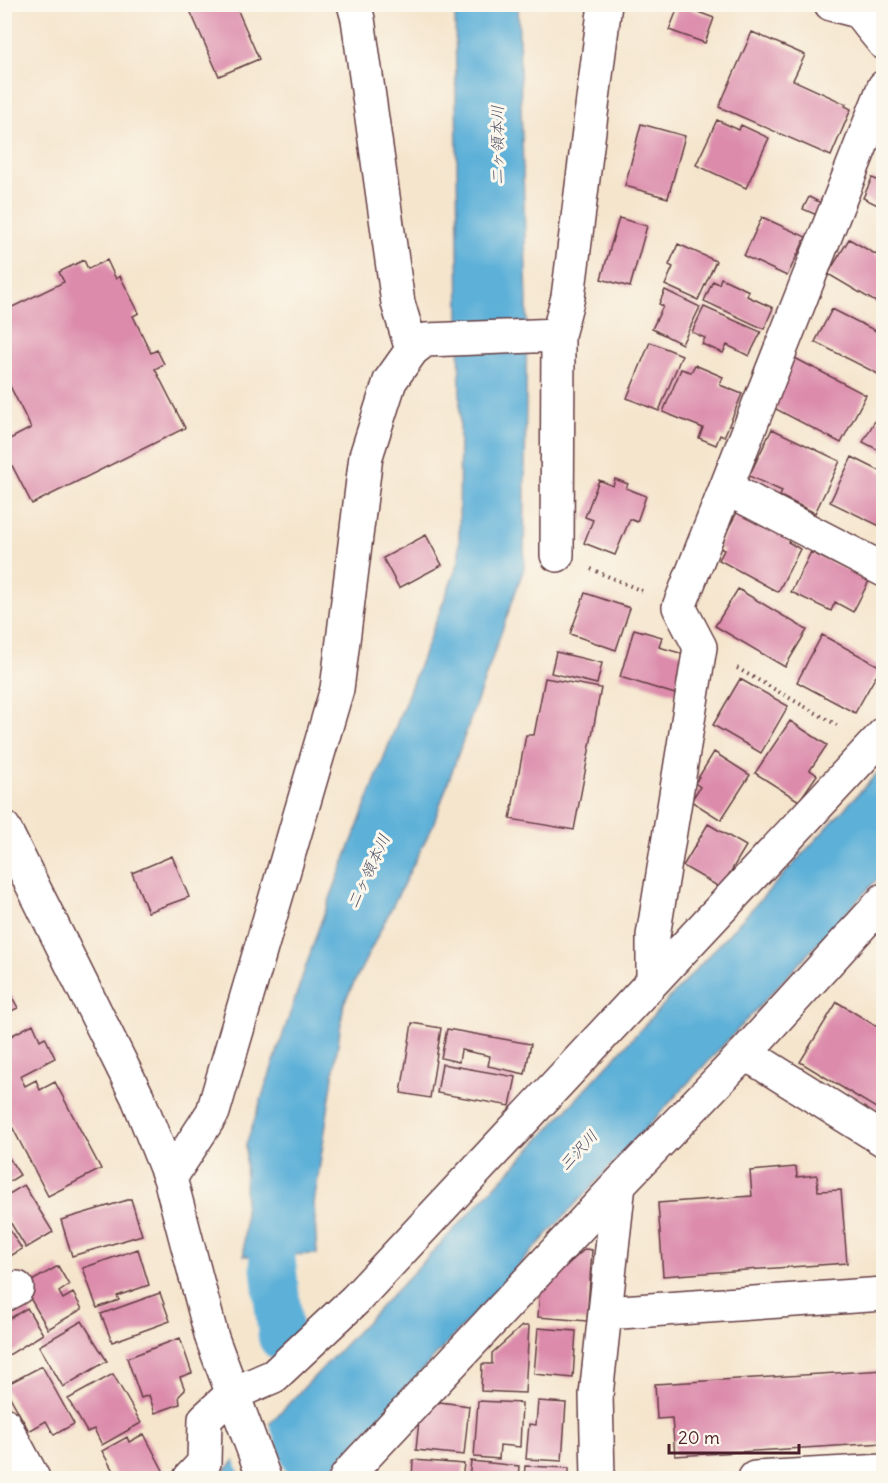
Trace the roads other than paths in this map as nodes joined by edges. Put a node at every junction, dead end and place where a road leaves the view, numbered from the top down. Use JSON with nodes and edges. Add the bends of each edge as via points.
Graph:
{"nodes":[{"id":1,"x":354,"y":4,"type":"edge"},
{"id":2,"x":605,"y":4,"type":"edge"},
{"id":3,"x":831,"y":4,"type":"edge"},
{"id":4,"x":884,"y":43,"type":"edge"},
{"id":5,"x":884,"y":87,"type":"edge"},
{"id":6,"x":558,"y":335,"type":"junction"},
{"id":7,"x":419,"y":345,"type":"junction"},
{"id":8,"x":726,"y":488,"type":"junction"},
{"id":9,"x":557,"y":555,"type":"road end"},
{"id":10,"x":884,"y":570,"type":"edge"},
{"id":11,"x":878,"y":740,"type":"edge"},
{"id":12,"x":4,"y":828,"type":"edge"},
{"id":13,"x":884,"y":900,"type":"edge"},
{"id":14,"x":653,"y":981,"type":"junction"},
{"id":15,"x":745,"y":1053,"type":"junction"},
{"id":16,"x":884,"y":1140,"type":"edge"},
{"id":17,"x":170,"y":1178,"type":"junction"},
{"id":18,"x":619,"y":1184,"type":"junction"},
{"id":19,"x":884,"y":1294,"type":"edge"},
{"id":20,"x":606,"y":1313,"type":"junction"},
{"id":21,"x":232,"y":1394,"type":"junction"},
{"id":22,"x":6,"y":1432,"type":"edge"},
{"id":23,"x":884,"y":1471,"type":"edge"},
{"id":24,"x":352,"y":1476,"type":"edge"},
{"id":25,"x":33,"y":1479,"type":"edge"},
{"id":26,"x":190,"y":1479,"type":"edge"},
{"id":27,"x":264,"y":1479,"type":"edge"},
{"id":28,"x":598,"y":1479,"type":"edge"},
{"id":29,"x":756,"y":1479,"type":"edge"}],
"edges":[{"from":1,"to":7,"type":"street","via":[[398,303]]},
{"from":2,"to":6,"type":"street","via":[[568,297]]},
{"from":3,"to":4,"type":"street","via":[[858,11]]},
{"from":5,"to":8,"type":"street"},
{"from":6,"to":7,"type":"street"},
{"from":6,"to":9,"type":"street"},
{"from":7,"to":17,"type":"street","via":[[390,381],[366,456],[337,689],[220,1089],[213,1112]]},
{"from":8,"to":10,"type":"street"},
{"from":8,"to":14,"type":"street","via":[[679,607],[700,647],[653,936]]},
{"from":11,"to":14,"type":"street"},
{"from":12,"to":17,"type":"street","via":[[138,1098]]},
{"from":13,"to":15,"type":"street"},
{"from":14,"to":21,"type":"street","via":[[355,1299],[274,1377]]},
{"from":15,"to":16,"type":"street"},
{"from":15,"to":18,"type":"street"},
{"from":17,"to":21,"type":"street","via":[[212,1338]]},
{"from":18,"to":20,"type":"street"},
{"from":18,"to":24,"type":"street"},
{"from":19,"to":20,"type":"street"},
{"from":20,"to":28,"type":"street","via":[[596,1395]]},
{"from":21,"to":26,"type":"street","via":[[205,1419],[204,1463]]},
{"from":21,"to":27,"type":"street"},
{"from":22,"to":25,"type":"street"},
{"from":23,"to":29,"type":"street"}]}
